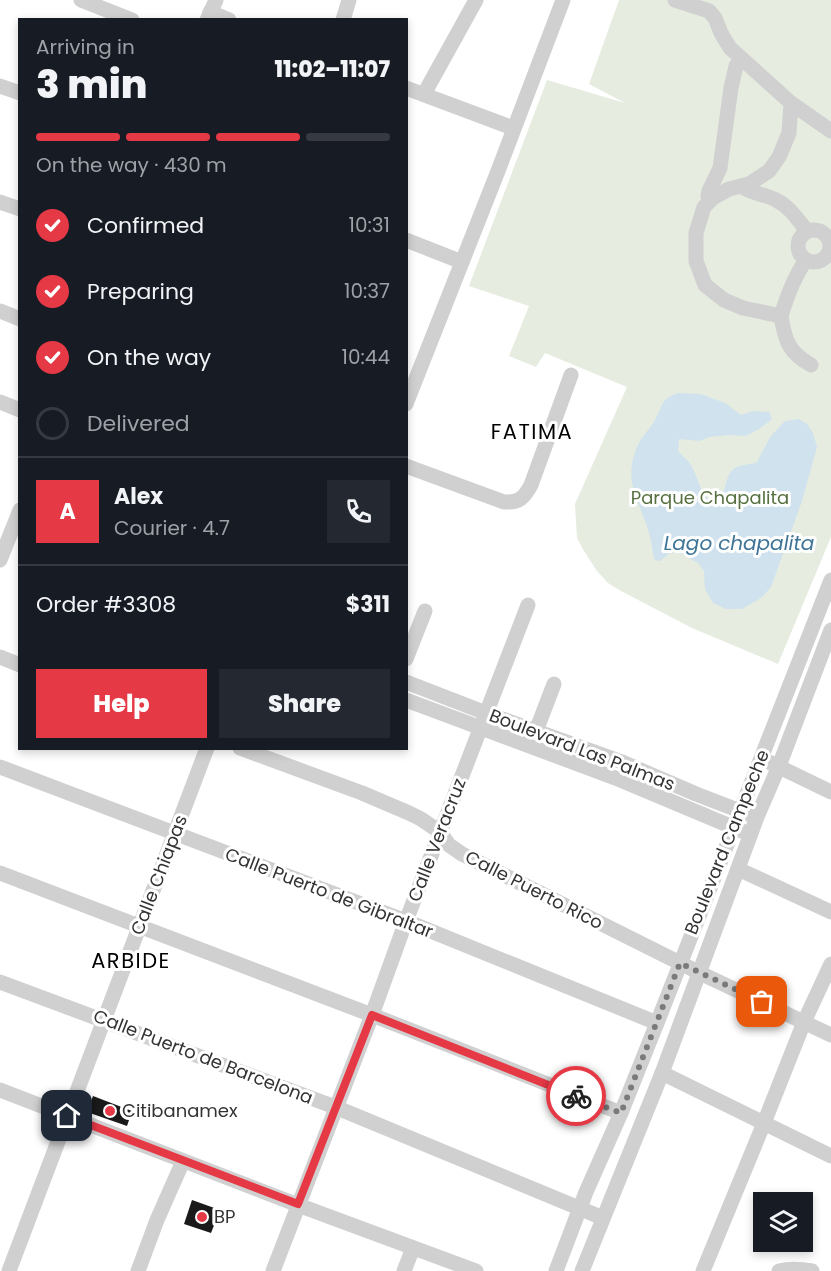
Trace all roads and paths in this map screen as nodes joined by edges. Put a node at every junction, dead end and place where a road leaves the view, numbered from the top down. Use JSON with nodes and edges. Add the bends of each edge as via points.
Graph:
{"nodes":[{"id":1,"x":81,"y":0,"type":"edge"},
{"id":2,"x":349,"y":0,"type":"edge"},
{"id":3,"x":476,"y":0,"type":"edge"},
{"id":4,"x":562,"y":0,"type":"edge"},
{"id":5,"x":675,"y":0,"type":"edge"},
{"id":6,"x":211,"y":11,"type":"edge"},
{"id":7,"x":127,"y":18,"type":"edge"},
{"id":8,"x":225,"y":18,"type":"edge"},
{"id":9,"x":344,"y":18,"type":"edge"},
{"id":10,"x":742,"y":59,"type":"junction"},
{"id":11,"x":0,"y":86,"type":"edge"},
{"id":12,"x":408,"y":89,"type":"edge"},
{"id":13,"x":18,"y":92,"type":"edge"},
{"id":14,"x":424,"y":94,"type":"junction"},
{"id":15,"x":791,"y":103,"type":"junction"},
{"id":16,"x":513,"y":129,"type":"junction"},
{"id":17,"x":831,"y":131,"type":"edge"},
{"id":18,"x":741,"y":186,"type":"junction"},
{"id":19,"x":0,"y":202,"type":"edge"},
{"id":20,"x":709,"y":202,"type":"junction"},
{"id":21,"x":18,"y":208,"type":"edge"},
{"id":22,"x":807,"y":231,"type":"junction"},
{"id":23,"x":829,"y":231,"type":"edge"},
{"id":24,"x":408,"y":241,"type":"edge"},
{"id":25,"x":830,"y":255,"type":"edge"},
{"id":26,"x":806,"y":260,"type":"junction"},
{"id":27,"x":462,"y":262,"type":"junction"},
{"id":28,"x":0,"y":311,"type":"edge"},
{"id":29,"x":782,"y":316,"type":"junction"},
{"id":30,"x":18,"y":318,"type":"edge"},
{"id":31,"x":811,"y":365,"type":"dead end"},
{"id":32,"x":571,"y":375,"type":"dead end"},
{"id":33,"x":408,"y":399,"type":"edge"},
{"id":34,"x":0,"y":402,"type":"edge"},
{"id":35,"x":18,"y":409,"type":"edge"},
{"id":36,"x":408,"y":467,"type":"edge"},
{"id":37,"x":18,"y":516,"type":"edge"},
{"id":38,"x":8,"y":543,"type":"edge"},
{"id":39,"x":831,"y":580,"type":"edge"},
{"id":40,"x":528,"y":604,"type":"dead end"},
{"id":41,"x":425,"y":611,"type":"dead end"},
{"id":42,"x":831,"y":630,"type":"edge"},
{"id":43,"x":408,"y":654,"type":"edge"},
{"id":44,"x":0,"y":657,"type":"edge"},
{"id":45,"x":18,"y":664,"type":"edge"},
{"id":46,"x":796,"y":666,"type":"junction"},
{"id":47,"x":824,"y":667,"type":"edge"},
{"id":48,"x":408,"y":682,"type":"edge"},
{"id":49,"x":554,"y":684,"type":"dead end"},
{"id":50,"x":408,"y":701,"type":"edge"},
{"id":51,"x":486,"y":713,"type":"junction"},
{"id":52,"x":480,"y":728,"type":"junction"},
{"id":53,"x":536,"y":731,"type":"junction"},
{"id":54,"x":206,"y":750,"type":"edge"},
{"id":55,"x":245,"y":750,"type":"edge"},
{"id":56,"x":761,"y":758,"type":"junction"},
{"id":57,"x":778,"y":766,"type":"junction"},
{"id":58,"x":0,"y":767,"type":"edge"},
{"id":59,"x":831,"y":792,"type":"edge"},
{"id":60,"x":739,"y":811,"type":"junction"},
{"id":61,"x":757,"y":818,"type":"junction"},
{"id":62,"x":733,"y":827,"type":"junction"},
{"id":63,"x":440,"y":832,"type":"junction"},
{"id":64,"x":174,"y":834,"type":"junction"},
{"id":65,"x":750,"y":834,"type":"junction"},
{"id":66,"x":738,"y":868,"type":"junction"},
{"id":67,"x":0,"y":873,"type":"edge"},
{"id":68,"x":831,"y":912,"type":"edge"},
{"id":69,"x":406,"y":921,"type":"junction"},
{"id":70,"x":139,"y":925,"type":"junction"},
{"id":71,"x":680,"y":963,"type":"junction"},
{"id":72,"x":831,"y":964,"type":"edge"},
{"id":73,"x":700,"y":973,"type":"junction"},
{"id":74,"x":0,"y":982,"type":"edge"},
{"id":75,"x":372,"y":1015,"type":"junction"},
{"id":76,"x":104,"y":1020,"type":"junction"},
{"id":77,"x":804,"y":1022,"type":"junction"},
{"id":78,"x":657,"y":1023,"type":"junction"},
{"id":79,"x":831,"y":1035,"type":"edge"},
{"id":80,"x":662,"y":1072,"type":"junction"},
{"id":81,"x":0,"y":1090,"type":"edge"},
{"id":82,"x":0,"y":1100,"type":"edge"},
{"id":83,"x":335,"y":1107,"type":"junction"},
{"id":84,"x":621,"y":1113,"type":"junction"},
{"id":85,"x":65,"y":1121,"type":"junction"},
{"id":86,"x":764,"y":1123,"type":"junction"},
{"id":87,"x":831,"y":1156,"type":"edge"},
{"id":88,"x":180,"y":1168,"type":"junction"},
{"id":89,"x":586,"y":1192,"type":"junction"},
{"id":90,"x":610,"y":1201,"type":"junction"},
{"id":91,"x":580,"y":1208,"type":"junction"},
{"id":92,"x":296,"y":1209,"type":"junction"},
{"id":93,"x":603,"y":1218,"type":"junction"},
{"id":94,"x":409,"y":1258,"type":"edge"},
{"id":95,"x":8,"y":1269,"type":"edge"},
{"id":96,"x":138,"y":1271,"type":"edge"},
{"id":97,"x":273,"y":1271,"type":"edge"},
{"id":98,"x":448,"y":1271,"type":"edge"},
{"id":99,"x":476,"y":1271,"type":"edge"},
{"id":100,"x":556,"y":1271,"type":"edge"},
{"id":101,"x":582,"y":1271,"type":"edge"},
{"id":102,"x":703,"y":1271,"type":"edge"},
{"id":103,"x":779,"y":1271,"type":"edge"},
{"id":104,"x":812,"y":1271,"type":"edge"}],
"edges":[{"from":1,"to":7,"type":"street"},
{"from":2,"to":9,"type":"street"},
{"from":3,"to":14,"type":"street"},
{"from":4,"to":16,"type":"street"},
{"from":5,"to":10,"type":"street","via":[[709,11],[730,48]]},
{"from":6,"to":8,"type":"street"},
{"from":10,"to":15,"type":"street"},
{"from":10,"to":20,"type":"street","via":[[736,66],[720,168],[709,191]]},
{"from":11,"to":13,"type":"street"},
{"from":12,"to":14,"type":"street"},
{"from":14,"to":16,"type":"street"},
{"from":15,"to":17,"type":"street"},
{"from":15,"to":18,"type":"street","via":[[789,133],[779,157],[769,171]]},
{"from":16,"to":27,"type":"street"},
{"from":18,"to":20,"type":"street"},
{"from":18,"to":22,"type":"street","via":[[787,207]]},
{"from":19,"to":21,"type":"street"},
{"from":20,"to":29,"type":"street","via":[[696,233],[696,261],[705,285],[742,308]]},
{"from":22,"to":23,"type":"street"},
{"from":22,"to":26,"type":"street","via":[[799,238],[797,249]]},
{"from":23,"to":25,"type":"street"},
{"from":24,"to":27,"type":"street"},
{"from":25,"to":26,"type":"street","via":[[822,262]]},
{"from":26,"to":29,"type":"street","via":[[788,294]]},
{"from":27,"to":33,"type":"street"},
{"from":28,"to":30,"type":"street"},
{"from":29,"to":31,"type":"street","via":[[784,337],[792,351]]},
{"from":32,"to":36,"type":"street","via":[[531,485],[513,503]]},
{"from":34,"to":35,"type":"street"},
{"from":37,"to":38,"type":"street"},
{"from":39,"to":46,"type":"street","name":"Boulevard Campeche"},
{"from":40,"to":51,"type":"street","name":"Calle Veracruz"},
{"from":41,"to":43,"type":"street"},
{"from":42,"to":47,"type":"street","name":"Boulevard Campeche"},
{"from":44,"to":45,"type":"street"},
{"from":46,"to":47,"type":"street"},
{"from":46,"to":56,"type":"street","name":"Boulevard Campeche"},
{"from":47,"to":57,"type":"street","name":"Boulevard Campeche"},
{"from":48,"to":51,"type":"street","name":"Boulevard Las Palmas"},
{"from":49,"to":53,"type":"street"},
{"from":50,"to":52,"type":"street","name":"Boulevard Las Palmas"},
{"from":51,"to":52,"type":"street","name":"Calle Veracruz"},
{"from":51,"to":53,"type":"street","name":"Boulevard Las Palmas"},
{"from":52,"to":62,"type":"street","name":"Boulevard Las Palmas"},
{"from":52,"to":63,"type":"street","name":"Calle Veracruz"},
{"from":53,"to":60,"type":"street","name":"Boulevard Las Palmas"},
{"from":54,"to":64,"type":"street","name":"Calle Chiapas"},
{"from":55,"to":63,"type":"street","name":"Calle Puerto Rico","via":[[381,801]]},
{"from":56,"to":57,"type":"street"},
{"from":56,"to":60,"type":"street","name":"Boulevard Campeche"},
{"from":57,"to":59,"type":"street"},
{"from":57,"to":61,"type":"street","name":"Boulevard Campeche"},
{"from":58,"to":64,"type":"street","name":"Calle Puerto de Gibraltar"},
{"from":60,"to":61,"type":"street","name":"Boulevard Las Palmas"},
{"from":60,"to":62,"type":"street","name":"Boulevard Campeche"},
{"from":61,"to":65,"type":"street","name":"Boulevard Campeche"},
{"from":62,"to":65,"type":"street","name":"Boulevard Las Palmas"},
{"from":62,"to":71,"type":"street","name":"Boulevard Campeche"},
{"from":63,"to":69,"type":"street","name":"Calle Veracruz"},
{"from":63,"to":71,"type":"street","name":"Calle Puerto Rico","via":[[462,854]]},
{"from":64,"to":69,"type":"street","name":"Calle Puerto de Gibraltar"},
{"from":64,"to":70,"type":"street","name":"Calle Chiapas"},
{"from":65,"to":66,"type":"street","name":"Boulevard Campeche"},
{"from":66,"to":68,"type":"street"},
{"from":66,"to":73,"type":"street","name":"Boulevard Campeche"},
{"from":67,"to":70,"type":"street"},
{"from":69,"to":75,"type":"street","name":"Calle Veracruz"},
{"from":69,"to":78,"type":"street","name":"Calle Puerto de Gibraltar"},
{"from":70,"to":75,"type":"street"},
{"from":70,"to":76,"type":"street","name":"Calle Chiapas"},
{"from":71,"to":73,"type":"street","name":"Calle Puerto Rico"},
{"from":71,"to":78,"type":"street","name":"Boulevard Campeche"},
{"from":72,"to":77,"type":"street"},
{"from":73,"to":77,"type":"street","name":"Calle Puerto Rico"},
{"from":73,"to":80,"type":"street","name":"Boulevard Campeche"},
{"from":74,"to":76,"type":"street","name":"Calle Puerto de Barcelona"},
{"from":75,"to":83,"type":"street","name":"Calle Veracruz"},
{"from":75,"to":84,"type":"street"},
{"from":76,"to":83,"type":"street","name":"Calle Puerto de Barcelona"},
{"from":76,"to":85,"type":"street","name":"Calle Chiapas"},
{"from":77,"to":79,"type":"street","name":"Calle Puerto Rico"},
{"from":77,"to":86,"type":"street"},
{"from":78,"to":84,"type":"street","name":"Boulevard Campeche"},
{"from":80,"to":86,"type":"street"},
{"from":80,"to":90,"type":"street","name":"Boulevard Campeche"},
{"from":81,"to":85,"type":"street"},
{"from":82,"to":85,"type":"street"},
{"from":83,"to":91,"type":"street","name":"Calle Puerto de Barcelona"},
{"from":83,"to":92,"type":"street","name":"Calle Veracruz"},
{"from":84,"to":89,"type":"street","name":"Boulevard Campeche"},
{"from":85,"to":88,"type":"street"},
{"from":85,"to":92,"type":"street"},
{"from":85,"to":95,"type":"street","name":"Calle Chiapas"},
{"from":86,"to":87,"type":"street"},
{"from":86,"to":102,"type":"street"},
{"from":88,"to":92,"type":"street"},
{"from":88,"to":96,"type":"street"},
{"from":89,"to":90,"type":"street","via":[[596,1203]]},
{"from":89,"to":91,"type":"street","name":"Boulevard Campeche"},
{"from":90,"to":93,"type":"street","name":"Boulevard Campeche"},
{"from":91,"to":93,"type":"street","name":"Calle Puerto de Barcelona"},
{"from":91,"to":100,"type":"street","name":"Boulevard Campeche"},
{"from":92,"to":94,"type":"street"},
{"from":92,"to":97,"type":"street","name":"Calle Veracruz"},
{"from":93,"to":101,"type":"street","name":"Boulevard Campeche"},
{"from":94,"to":98,"type":"street"},
{"from":94,"to":99,"type":"street"},
{"from":103,"to":104,"type":"street"}]}
